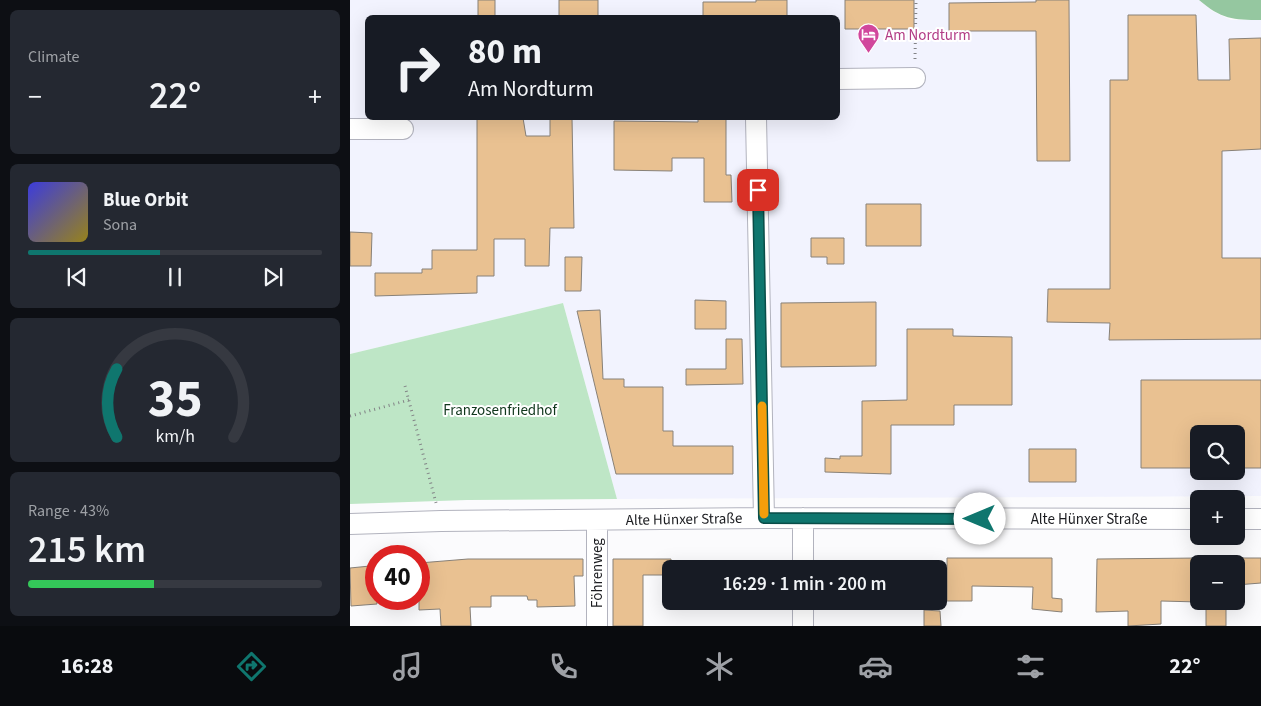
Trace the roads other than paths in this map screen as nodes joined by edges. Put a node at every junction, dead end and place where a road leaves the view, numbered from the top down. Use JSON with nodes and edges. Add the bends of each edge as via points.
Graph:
{"nodes":[{"id":1,"x":916,"y":78,"type":"road end"},
{"id":2,"x":840,"y":79,"type":"edge"},
{"id":3,"x":756,"y":120,"type":"edge"},
{"id":4,"x":403,"y":128,"type":"dead end"},
{"id":5,"x":350,"y":129,"type":"edge"},
{"id":6,"x":764,"y":518,"type":"junction"},
{"id":7,"x":803,"y":518,"type":"junction"},
{"id":8,"x":1190,"y":519,"type":"edge"},
{"id":9,"x":1245,"y":519,"type":"edge"},
{"id":10,"x":1261,"y":519,"type":"edge"},
{"id":11,"x":597,"y":520,"type":"junction"},
{"id":12,"x":350,"y":524,"type":"edge"},
{"id":13,"x":803,"y":560,"type":"edge"},
{"id":14,"x":803,"y":610,"type":"edge"},
{"id":15,"x":597,"y":626,"type":"edge"},
{"id":16,"x":803,"y":626,"type":"edge"}],
"edges":[{"from":1,"to":2,"type":"street"},
{"from":3,"to":6,"type":"street"},
{"from":4,"to":5,"type":"street"},
{"from":6,"to":7,"type":"street","name":"Alte Hünxer Straße"},
{"from":6,"to":11,"type":"street","name":"Alte Hünxer Straße"},
{"from":7,"to":8,"type":"street","name":"Alte Hünxer Straße"},
{"from":7,"to":13,"type":"street"},
{"from":9,"to":10,"type":"street"},
{"from":11,"to":12,"type":"street","name":"Alte Hünxer Straße","via":[[441,520]]},
{"from":11,"to":15,"type":"street","name":"Föhrenweg"},
{"from":14,"to":16,"type":"street"}]}
